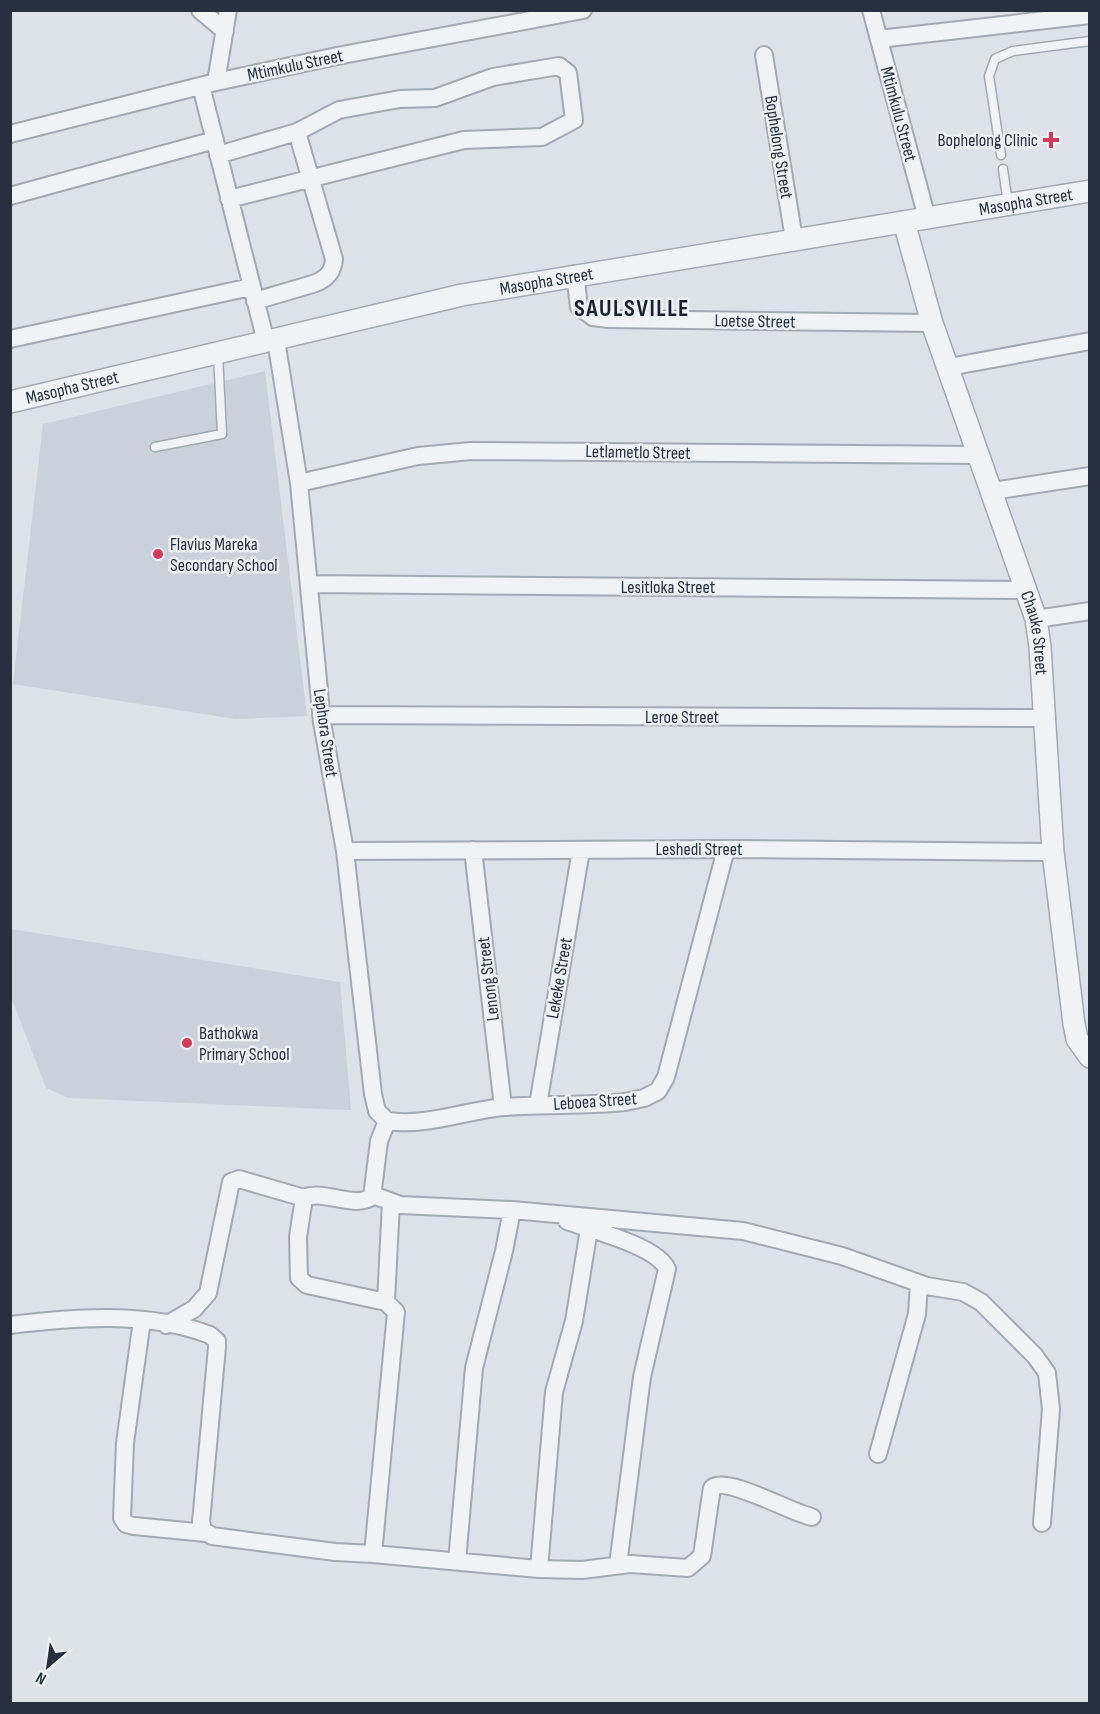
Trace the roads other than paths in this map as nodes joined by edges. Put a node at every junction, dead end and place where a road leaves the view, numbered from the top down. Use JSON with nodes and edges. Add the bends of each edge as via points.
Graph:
{"nodes":[{"id":1,"x":200,"y":10,"type":"edge"},
{"id":2,"x":228,"y":10,"type":"edge"},
{"id":3,"x":583,"y":10,"type":"edge"},
{"id":4,"x":871,"y":10,"type":"edge"},
{"id":5,"x":1089,"y":15,"type":"edge"},
{"id":6,"x":225,"y":31,"type":"junction"},
{"id":7,"x":879,"y":39,"type":"junction"},
{"id":8,"x":1089,"y":40,"type":"edge"},
{"id":9,"x":764,"y":55,"type":"dead end"},
{"id":10,"x":209,"y":84,"type":"junction"},
{"id":11,"x":297,"y":132,"type":"junction"},
{"id":12,"x":10,"y":134,"type":"edge"},
{"id":13,"x":216,"y":148,"type":"junction"},
{"id":14,"x":1000,"y":156,"type":"dead end"},
{"id":15,"x":1003,"y":169,"type":"dead end"},
{"id":16,"x":310,"y":180,"type":"junction"},
{"id":17,"x":1089,"y":191,"type":"edge"},
{"id":18,"x":10,"y":196,"type":"edge"},
{"id":19,"x":229,"y":199,"type":"junction"},
{"id":20,"x":1008,"y":204,"type":"junction"},
{"id":21,"x":927,"y":218,"type":"junction"},
{"id":22,"x":904,"y":222,"type":"junction"},
{"id":23,"x":794,"y":239,"type":"junction"},
{"id":24,"x":575,"y":274,"type":"junction"},
{"id":25,"x":253,"y":294,"type":"junction"},
{"id":26,"x":932,"y":323,"type":"junction"},
{"id":27,"x":10,"y":339,"type":"edge"},
{"id":28,"x":271,"y":341,"type":"junction"},
{"id":29,"x":1089,"y":341,"type":"edge"},
{"id":30,"x":218,"y":354,"type":"junction"},
{"id":31,"x":949,"y":367,"type":"junction"},
{"id":32,"x":10,"y":402,"type":"edge"},
{"id":33,"x":155,"y":447,"type":"dead end"},
{"id":34,"x":979,"y":455,"type":"junction"},
{"id":35,"x":1089,"y":476,"type":"edge"},
{"id":36,"x":299,"y":483,"type":"junction"},
{"id":37,"x":993,"y":491,"type":"junction"},
{"id":38,"x":309,"y":584,"type":"junction"},
{"id":39,"x":1027,"y":590,"type":"junction"},
{"id":40,"x":1089,"y":611,"type":"edge"},
{"id":41,"x":1036,"y":619,"type":"junction"},
{"id":42,"x":321,"y":715,"type":"junction"},
{"id":43,"x":1043,"y":718,"type":"junction"},
{"id":44,"x":726,"y":849,"type":"junction"},
{"id":45,"x":473,"y":850,"type":"junction"},
{"id":46,"x":581,"y":850,"type":"junction"},
{"id":47,"x":345,"y":851,"type":"junction"},
{"id":48,"x":1053,"y":852,"type":"junction"},
{"id":49,"x":1089,"y":1057,"type":"edge"},
{"id":50,"x":538,"y":1105,"type":"junction"},
{"id":51,"x":503,"y":1107,"type":"junction"},
{"id":52,"x":387,"y":1121,"type":"junction"},
{"id":53,"x":374,"y":1195,"type":"junction"},
{"id":54,"x":304,"y":1198,"type":"junction"},
{"id":55,"x":390,"y":1202,"type":"junction"},
{"id":56,"x":512,"y":1210,"type":"junction"},
{"id":57,"x":546,"y":1214,"type":"junction"},
{"id":58,"x":589,"y":1229,"type":"junction"},
{"id":59,"x":919,"y":1284,"type":"junction"},
{"id":60,"x":387,"y":1302,"type":"junction"},
{"id":61,"x":142,"y":1320,"type":"junction"},
{"id":62,"x":10,"y":1325,"type":"edge"},
{"id":63,"x":166,"y":1325,"type":"junction"},
{"id":64,"x":878,"y":1455,"type":"dead end"},
{"id":65,"x":812,"y":1517,"type":"dead end"},
{"id":66,"x":1042,"y":1524,"type":"dead end"},
{"id":67,"x":206,"y":1533,"type":"junction"},
{"id":68,"x":373,"y":1554,"type":"junction"},
{"id":69,"x":457,"y":1561,"type":"junction"},
{"id":70,"x":618,"y":1565,"type":"junction"},
{"id":71,"x":539,"y":1569,"type":"junction"}],
"edges":[{"from":1,"to":6,"type":"street"},
{"from":2,"to":6,"type":"street"},
{"from":3,"to":10,"type":"street","name":"Mtimkulu Street"},
{"from":4,"to":7,"type":"street","name":"Mtimkulu Street"},
{"from":5,"to":7,"type":"street"},
{"from":6,"to":10,"type":"street"},
{"from":7,"to":21,"type":"street","name":"Mtimkulu Street"},
{"from":8,"to":14,"type":"lane","via":[[1013,51],[995,59],[989,76]]},
{"from":9,"to":23,"type":"street","name":"Bophelong Street"},
{"from":10,"to":12,"type":"street","name":"Mtimkulu Street"},
{"from":10,"to":13,"type":"street","name":"Lephora Street"},
{"from":11,"to":13,"type":"street"},
{"from":11,"to":16,"type":"street"},
{"from":11,"to":16,"type":"street","via":[[326,115],[366,104],[435,99],[504,74],[559,66],[568,73],[574,120],[550,135],[464,141]]},
{"from":13,"to":18,"type":"street"},
{"from":13,"to":19,"type":"street","name":"Lephora Street"},
{"from":15,"to":20,"type":"lane"},
{"from":16,"to":19,"type":"street"},
{"from":16,"to":25,"type":"street","via":[[334,259],[333,267],[325,279],[316,283]]},
{"from":17,"to":20,"type":"street","name":"Masopha Street"},
{"from":19,"to":25,"type":"street","name":"Lephora Street"},
{"from":20,"to":21,"type":"street","name":"Masopha Street"},
{"from":21,"to":22,"type":"street","name":"Masopha Street"},
{"from":22,"to":23,"type":"street","name":"Masopha Street"},
{"from":22,"to":26,"type":"street","name":"Chauke Street"},
{"from":23,"to":24,"type":"street","name":"Masopha Street"},
{"from":24,"to":26,"type":"street","name":"Loetse Street","via":[[579,307],[593,317]]},
{"from":24,"to":28,"type":"street","name":"Masopha Street","via":[[389,310]]},
{"from":25,"to":27,"type":"street"},
{"from":25,"to":28,"type":"street","name":"Lephora Street"},
{"from":26,"to":31,"type":"street","name":"Chauke Street"},
{"from":28,"to":30,"type":"street","name":"Masopha Street"},
{"from":28,"to":36,"type":"street","name":"Lephora Street"},
{"from":29,"to":31,"type":"street"},
{"from":30,"to":32,"type":"street","name":"Masopha Street"},
{"from":30,"to":33,"type":"lane","via":[[222,434]]},
{"from":31,"to":34,"type":"street","name":"Chauke Street"},
{"from":34,"to":36,"type":"street","name":"Letlametlo Street","via":[[471,451],[418,456]]},
{"from":34,"to":37,"type":"street","name":"Chauke Street"},
{"from":35,"to":37,"type":"street"},
{"from":36,"to":38,"type":"street","name":"Lephora Street"},
{"from":37,"to":39,"type":"street","name":"Chauke Street"},
{"from":38,"to":39,"type":"street","name":"Lesitloka Street"},
{"from":38,"to":42,"type":"street","name":"Lephora Street"},
{"from":39,"to":41,"type":"street","name":"Chauke Street"},
{"from":40,"to":41,"type":"street"},
{"from":41,"to":43,"type":"street","name":"Chauke Street"},
{"from":42,"to":43,"type":"street","name":"Leroe Street"},
{"from":42,"to":47,"type":"street","name":"Lephora Street"},
{"from":43,"to":48,"type":"street","name":"Chauke Street"},
{"from":44,"to":46,"type":"street","name":"Leshedi Street"},
{"from":44,"to":48,"type":"street","name":"Leshedi Street"},
{"from":44,"to":50,"type":"street","name":"Leboea Street","via":[[674,1054],[658,1091],[625,1102]]},
{"from":45,"to":46,"type":"street","name":"Leshedi Street"},
{"from":45,"to":47,"type":"street","name":"Leshedi Street"},
{"from":45,"to":51,"type":"street","name":"Lenong Street"},
{"from":46,"to":50,"type":"street","name":"Lekeke Street"},
{"from":47,"to":52,"type":"street","name":"Lephora Street","via":[[373,1095],[377,1111]]},
{"from":48,"to":49,"type":"street","name":"Chauke Street","via":[[1074,1024],[1077,1039]]},
{"from":50,"to":51,"type":"street","name":"Leboea Street"},
{"from":51,"to":52,"type":"street","name":"Leboea Street","via":[[435,1119]]},
{"from":52,"to":53,"type":"street","via":[[379,1141]]},
{"from":53,"to":54,"type":"street","via":[[364,1201],[314,1195]]},
{"from":53,"to":55,"type":"street"},
{"from":54,"to":60,"type":"street","via":[[298,1237],[299,1278],[315,1287]]},
{"from":54,"to":63,"type":"street","via":[[239,1179],[231,1182],[208,1293],[194,1309]]},
{"from":55,"to":56,"type":"street"},
{"from":55,"to":60,"type":"street"},
{"from":56,"to":57,"type":"street"},
{"from":56,"to":69,"type":"street","via":[[474,1368]]},
{"from":57,"to":58,"type":"street"},
{"from":57,"to":59,"type":"street","via":[[743,1231],[842,1256]]},
{"from":58,"to":70,"type":"street","via":[[644,1249],[667,1269],[642,1377]]},
{"from":58,"to":71,"type":"street","via":[[574,1321],[554,1392]]},
{"from":59,"to":64,"type":"street","via":[[917,1314]]},
{"from":59,"to":66,"type":"street","via":[[956,1290],[981,1302],[1047,1373],[1052,1409]]},
{"from":60,"to":68,"type":"street","via":[[396,1312],[396,1330]]},
{"from":61,"to":62,"type":"street","via":[[71,1318]]},
{"from":61,"to":63,"type":"street"},
{"from":61,"to":67,"type":"street","via":[[125,1443],[122,1518],[134,1526]]},
{"from":63,"to":67,"type":"street","via":[[199,1330],[217,1341],[201,1522]]},
{"from":65,"to":70,"type":"street","via":[[734,1486],[717,1484],[711,1494],[706,1541],[697,1563],[678,1569]]},
{"from":67,"to":68,"type":"street"},
{"from":68,"to":69,"type":"street"},
{"from":69,"to":71,"type":"street"},
{"from":70,"to":71,"type":"street","via":[[582,1570]]}]}
